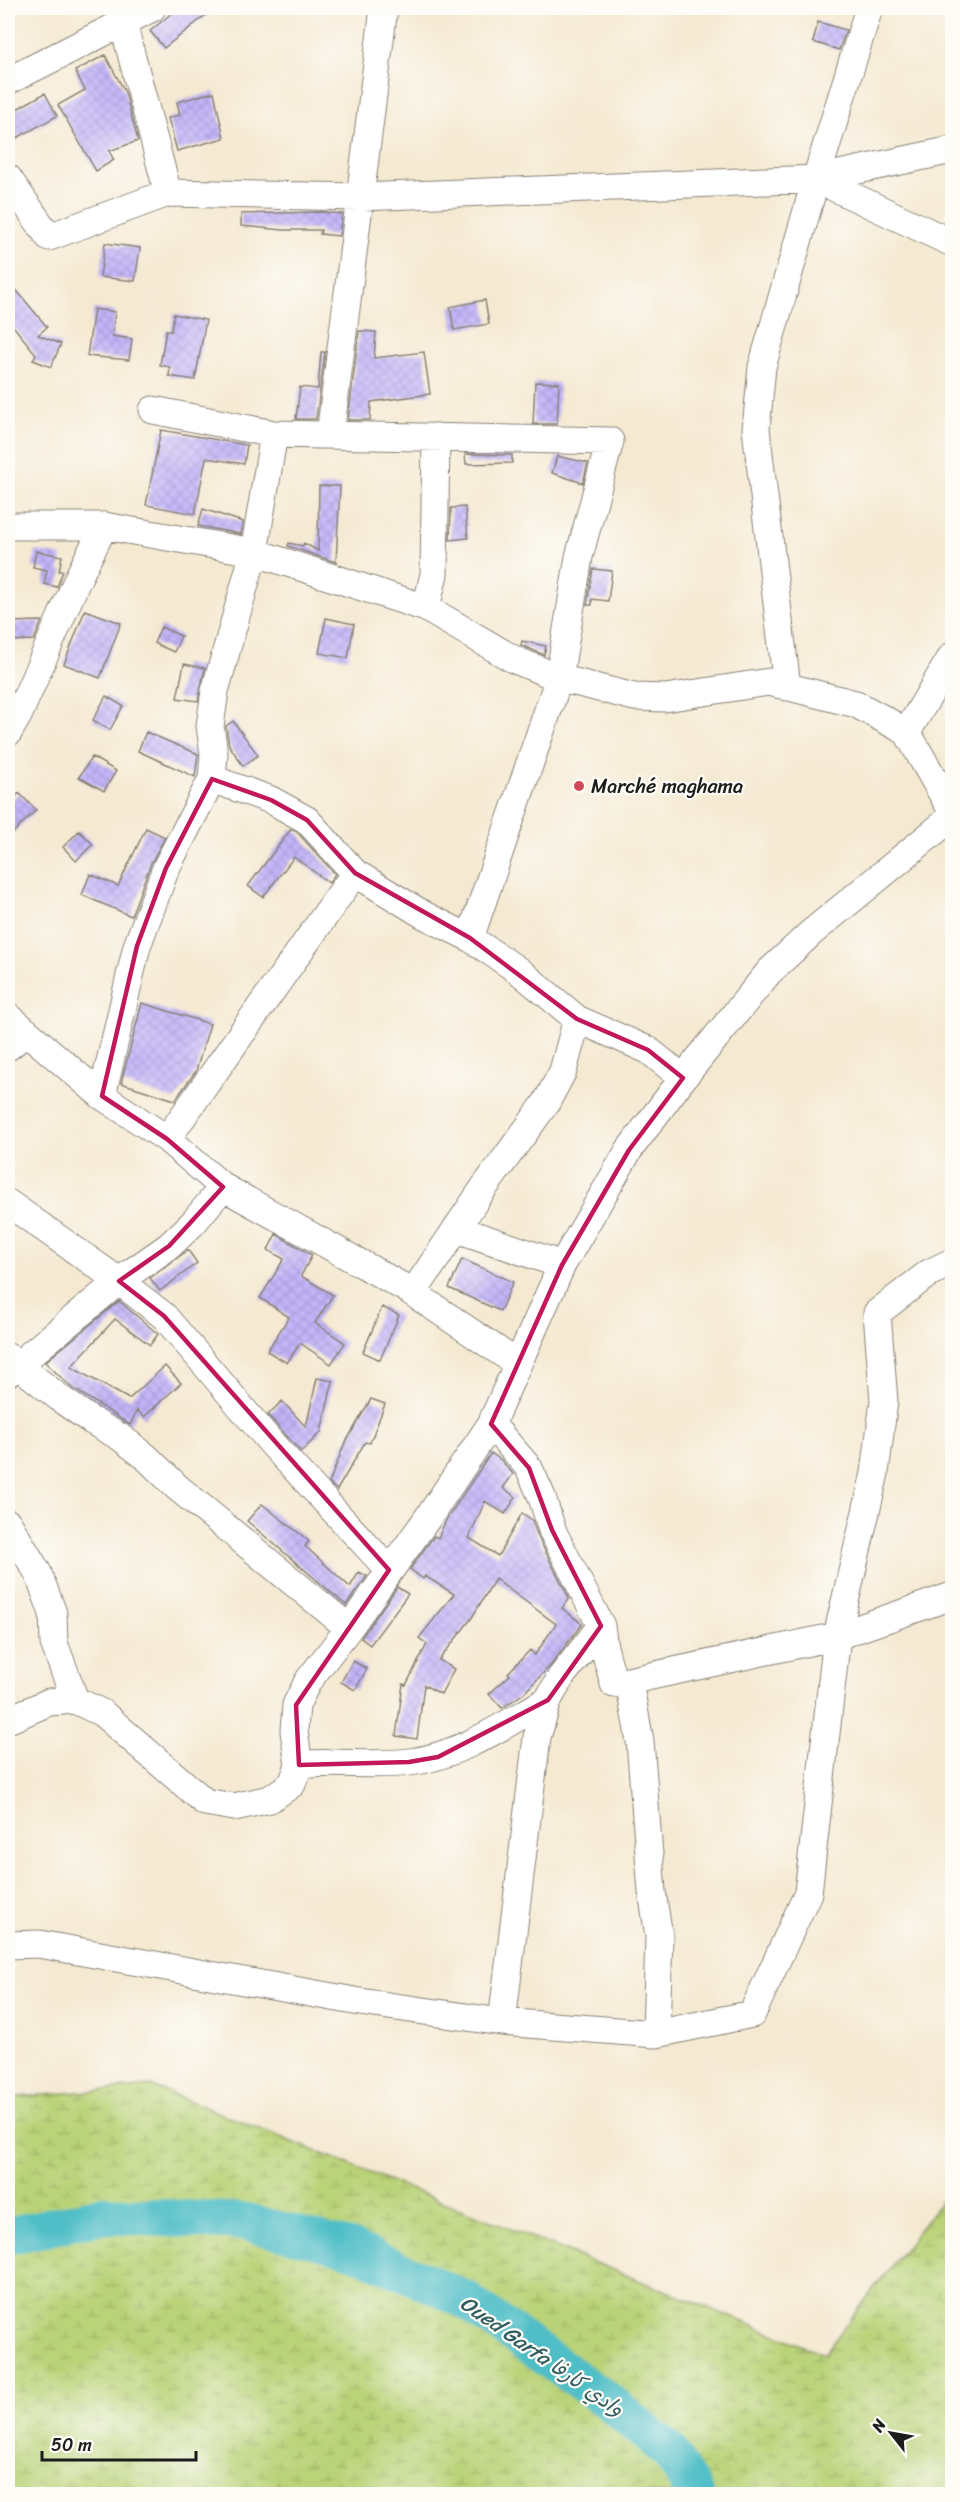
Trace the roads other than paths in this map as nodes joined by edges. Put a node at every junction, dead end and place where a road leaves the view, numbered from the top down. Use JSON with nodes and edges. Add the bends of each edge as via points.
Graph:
{"nodes":[{"id":1,"x":152,"y":8,"type":"edge"},
{"id":2,"x":384,"y":8,"type":"edge"},
{"id":3,"x":869,"y":8,"type":"edge"},
{"id":4,"x":121,"y":15,"type":"edge"},
{"id":5,"x":8,"y":81,"type":"edge"},
{"id":6,"x":952,"y":150,"type":"edge"},
{"id":7,"x":8,"y":178,"type":"edge"},
{"id":8,"x":816,"y":179,"type":"junction"},
{"id":9,"x":168,"y":193,"type":"junction"},
{"id":10,"x":361,"y":197,"type":"junction"},
{"id":11,"x":952,"y":243,"type":"edge"},
{"id":12,"x":153,"y":411,"type":"dead end"},
{"id":13,"x":274,"y":434,"type":"junction"},
{"id":14,"x":330,"y":435,"type":"junction"},
{"id":15,"x":436,"y":437,"type":"junction"},
{"id":16,"x":8,"y":526,"type":"edge"},
{"id":17,"x":104,"y":526,"type":"junction"},
{"id":18,"x":254,"y":552,"type":"junction"},
{"id":19,"x":426,"y":608,"type":"junction"},
{"id":20,"x":952,"y":656,"type":"edge"},
{"id":21,"x":560,"y":678,"type":"junction"},
{"id":22,"x":787,"y":687,"type":"junction"},
{"id":23,"x":907,"y":732,"type":"junction"},
{"id":24,"x":8,"y":734,"type":"edge"},
{"id":25,"x":212,"y":779,"type":"junction"},
{"id":26,"x":952,"y":811,"type":"edge"},
{"id":27,"x":952,"y":817,"type":"edge"},
{"id":28,"x":355,"y":873,"type":"junction"},
{"id":29,"x":470,"y":938,"type":"junction"},
{"id":30,"x":577,"y":1019,"type":"junction"},
{"id":31,"x":14,"y":1031,"type":"edge"},
{"id":32,"x":683,"y":1078,"type":"junction"},
{"id":33,"x":102,"y":1096,"type":"junction"},
{"id":34,"x":167,"y":1139,"type":"junction"},
{"id":35,"x":223,"y":1187,"type":"junction"},
{"id":36,"x":8,"y":1203,"type":"edge"},
{"id":37,"x":457,"y":1229,"type":"junction"},
{"id":38,"x":952,"y":1262,"type":"edge"},
{"id":39,"x":562,"y":1265,"type":"junction"},
{"id":40,"x":119,"y":1281,"type":"junction"},
{"id":41,"x":412,"y":1293,"type":"junction"},
{"id":42,"x":518,"y":1364,"type":"junction"},
{"id":43,"x":11,"y":1365,"type":"edge"},
{"id":44,"x":491,"y":1424,"type":"junction"},
{"id":45,"x":8,"y":1523,"type":"edge"},
{"id":46,"x":389,"y":1570,"type":"junction"},
{"id":47,"x":952,"y":1596,"type":"edge"},
{"id":48,"x":601,"y":1626,"type":"junction"},
{"id":49,"x":350,"y":1628,"type":"junction"},
{"id":50,"x":837,"y":1636,"type":"junction"},
{"id":51,"x":629,"y":1682,"type":"junction"},
{"id":52,"x":548,"y":1700,"type":"junction"},
{"id":53,"x":75,"y":1701,"type":"junction"},
{"id":54,"x":8,"y":1719,"type":"edge"},
{"id":55,"x":299,"y":1765,"type":"junction"},
{"id":56,"x":8,"y":1945,"type":"edge"},
{"id":57,"x":502,"y":2022,"type":"junction"},
{"id":58,"x":656,"y":2034,"type":"junction"}],
"edges":[{"from":1,"to":4,"type":"street"},
{"from":2,"to":10,"type":"street"},
{"from":3,"to":8,"type":"street"},
{"from":4,"to":5,"type":"street"},
{"from":4,"to":9,"type":"street"},
{"from":6,"to":8,"type":"street"},
{"from":7,"to":9,"type":"street","via":[[49,237]]},
{"from":8,"to":10,"type":"street"},
{"from":8,"to":11,"type":"street"},
{"from":8,"to":22,"type":"street","via":[[762,367],[756,429]]},
{"from":9,"to":10,"type":"street"},
{"from":10,"to":14,"type":"street"},
{"from":12,"to":13,"type":"street"},
{"from":13,"to":14,"type":"street"},
{"from":13,"to":18,"type":"street"},
{"from":14,"to":15,"type":"street"},
{"from":15,"to":19,"type":"street","via":[[434,574]]},
{"from":15,"to":21,"type":"street","via":[[610,441],[579,556]]},
{"from":16,"to":17,"type":"street"},
{"from":17,"to":18,"type":"street"},
{"from":17,"to":24,"type":"street"},
{"from":18,"to":19,"type":"street"},
{"from":18,"to":25,"type":"street","via":[[215,691],[210,726]]},
{"from":19,"to":21,"type":"street","via":[[513,659]]},
{"from":20,"to":23,"type":"street"},
{"from":21,"to":22,"type":"street","via":[[634,697],[665,698],[769,682]]},
{"from":21,"to":29,"type":"street"},
{"from":22,"to":23,"type":"street","via":[[856,704]]},
{"from":23,"to":26,"type":"street"},
{"from":25,"to":28,"type":"street","via":[[271,800],[307,820]]},
{"from":25,"to":33,"type":"street","via":[[166,868],[137,946]]},
{"from":27,"to":32,"type":"street","via":[[769,972]]},
{"from":28,"to":29,"type":"street"},
{"from":28,"to":34,"type":"street"},
{"from":29,"to":30,"type":"street","via":[[519,971]]},
{"from":30,"to":32,"type":"street","via":[[648,1050]]},
{"from":30,"to":37,"type":"street","via":[[563,1071],[546,1103]]},
{"from":31,"to":33,"type":"street"},
{"from":32,"to":39,"type":"street","via":[[629,1150]]},
{"from":33,"to":34,"type":"street"},
{"from":34,"to":35,"type":"street"},
{"from":35,"to":40,"type":"street","via":[[169,1246]]},
{"from":35,"to":41,"type":"street"},
{"from":36,"to":40,"type":"street"},
{"from":37,"to":39,"type":"street"},
{"from":37,"to":41,"type":"street"},
{"from":38,"to":50,"type":"street","via":[[929,1274],[877,1314],[884,1401],[875,1473]]},
{"from":39,"to":42,"type":"street"},
{"from":40,"to":43,"type":"street"},
{"from":40,"to":46,"type":"street","via":[[164,1316],[274,1446]]},
{"from":41,"to":42,"type":"street"},
{"from":42,"to":44,"type":"street"},
{"from":43,"to":49,"type":"street","via":[[145,1456],[178,1488]]},
{"from":44,"to":46,"type":"street"},
{"from":44,"to":48,"type":"street","via":[[529,1468],[552,1530]]},
{"from":45,"to":53,"type":"street","via":[[42,1583],[53,1613],[54,1643]]},
{"from":46,"to":49,"type":"street"},
{"from":47,"to":50,"type":"street"},
{"from":48,"to":51,"type":"street","via":[[614,1684]]},
{"from":48,"to":52,"type":"street"},
{"from":49,"to":55,"type":"street","via":[[308,1681],[296,1705],[294,1731]]},
{"from":50,"to":51,"type":"street"},
{"from":50,"to":58,"type":"street","via":[[808,1893],[752,2014]]},
{"from":51,"to":58,"type":"street","via":[[640,1741],[659,1936]]},
{"from":52,"to":55,"type":"street","via":[[438,1756],[410,1762],[324,1761]]},
{"from":52,"to":57,"type":"street","via":[[537,1737]]},
{"from":53,"to":54,"type":"street","via":[[50,1702]]},
{"from":53,"to":55,"type":"street","via":[[102,1713],[205,1802],[234,1807],[270,1799],[292,1784]]},
{"from":56,"to":57,"type":"street","via":[[39,1944],[360,2002]]},
{"from":57,"to":58,"type":"street"}]}
